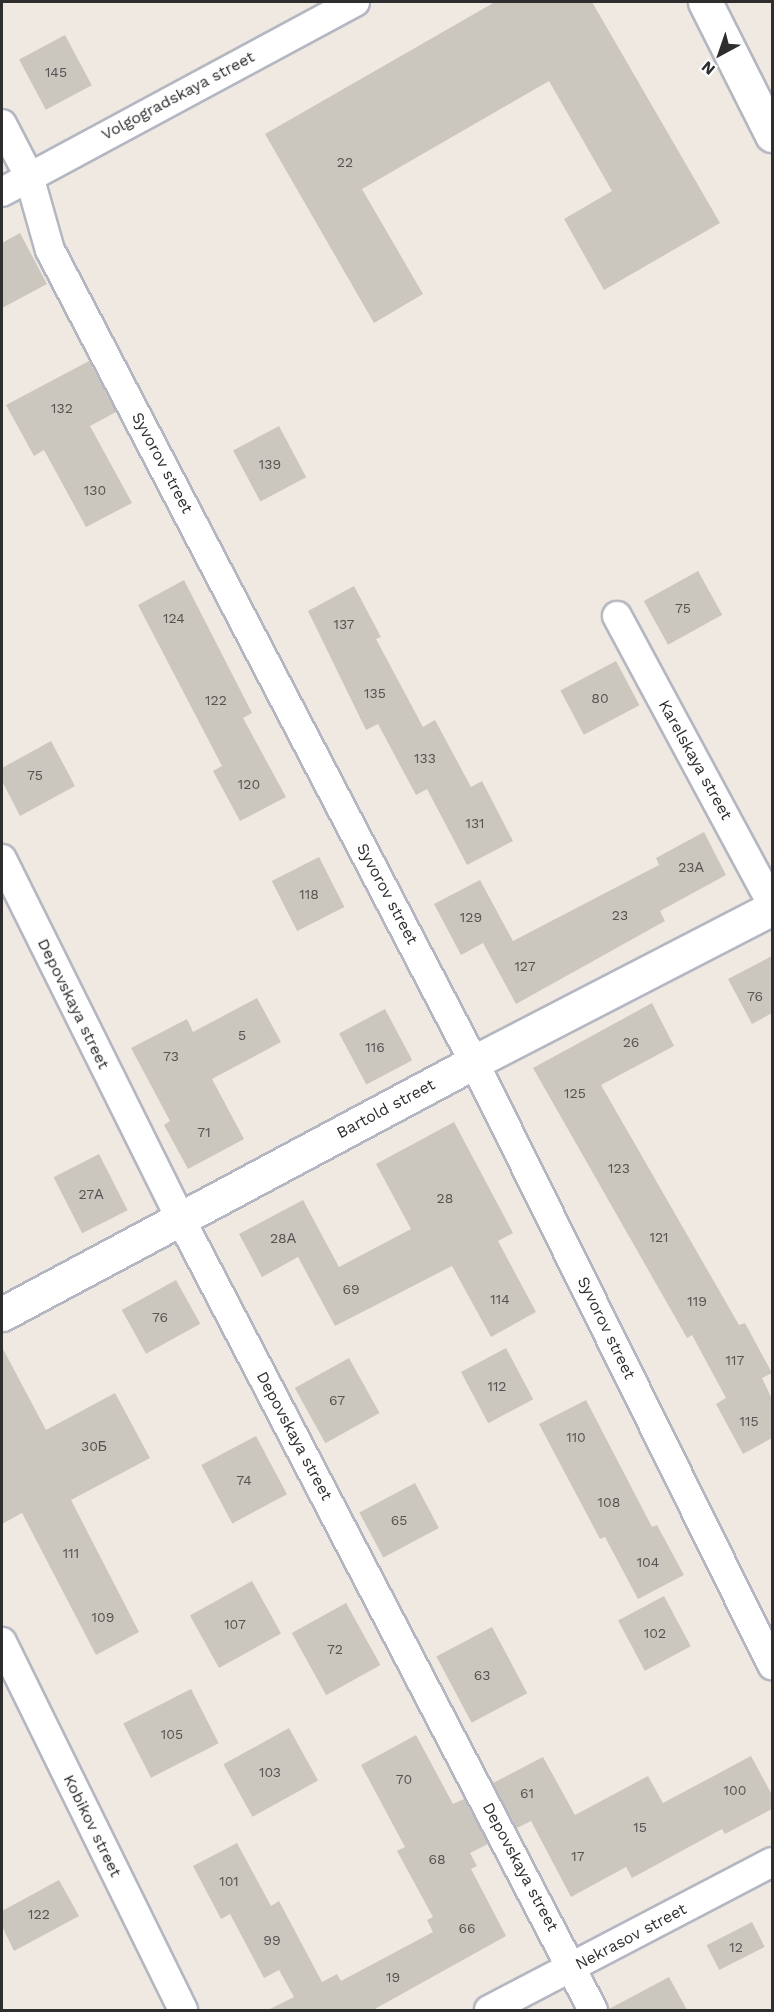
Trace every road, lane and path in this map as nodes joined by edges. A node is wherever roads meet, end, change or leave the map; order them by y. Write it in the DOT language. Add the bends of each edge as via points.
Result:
graph roads {
  1 [pos="355,2"];
  2 [pos="705,2"];
  3 [pos="2,124"];
  4 [pos="772,135"];
  5 [pos="29,176"];
  6 [pos="2,192"];
  7 [pos="617,616"];
  8 [pos="2,859"];
  9 [pos="772,904"];
  10 [pos="772,908"];
  11 [pos="474,1062"];
  12 [pos="181,1220"];
  13 [pos="2,1314"];
  14 [pos="2,1642"];
  15 [pos="772,1665"];
  16 [pos="772,1862"];
  17 [pos="573,1967"];
  18 [pos="183,2010"];
  19 [pos="489,2010"];
  20 [pos="593,2010"];
  1 -- 5 [label="street, Volgogradskaya street"];
  2 -- 4 [label="street"];
  3 -- 5 [label="street, Syvorov street"];
  5 -- 6 [label="street, Volgogradskaya street"];
  5 -- 11 [label="street, Syvorov street" via="50,250"];
  7 -- 9 [label="street, Karelskaya street"];
  8 -- 12 [label="street, Depovskaya street"];
  10 -- 11 [label="street, Bartold street"];
  11 -- 12 [label="street, Bartold street"];
  11 -- 15 [label="street, Syvorov street"];
  12 -- 13 [label="street, Bartold street"];
  12 -- 17 [label="street, Depovskaya street"];
  14 -- 18 [label="street, Kobikov street"];
  16 -- 17 [label="street, Nekrasov street"];
  17 -- 19 [label="street, Nekrasov street"];
  17 -- 20 [label="street, Depovskaya street"];
}
